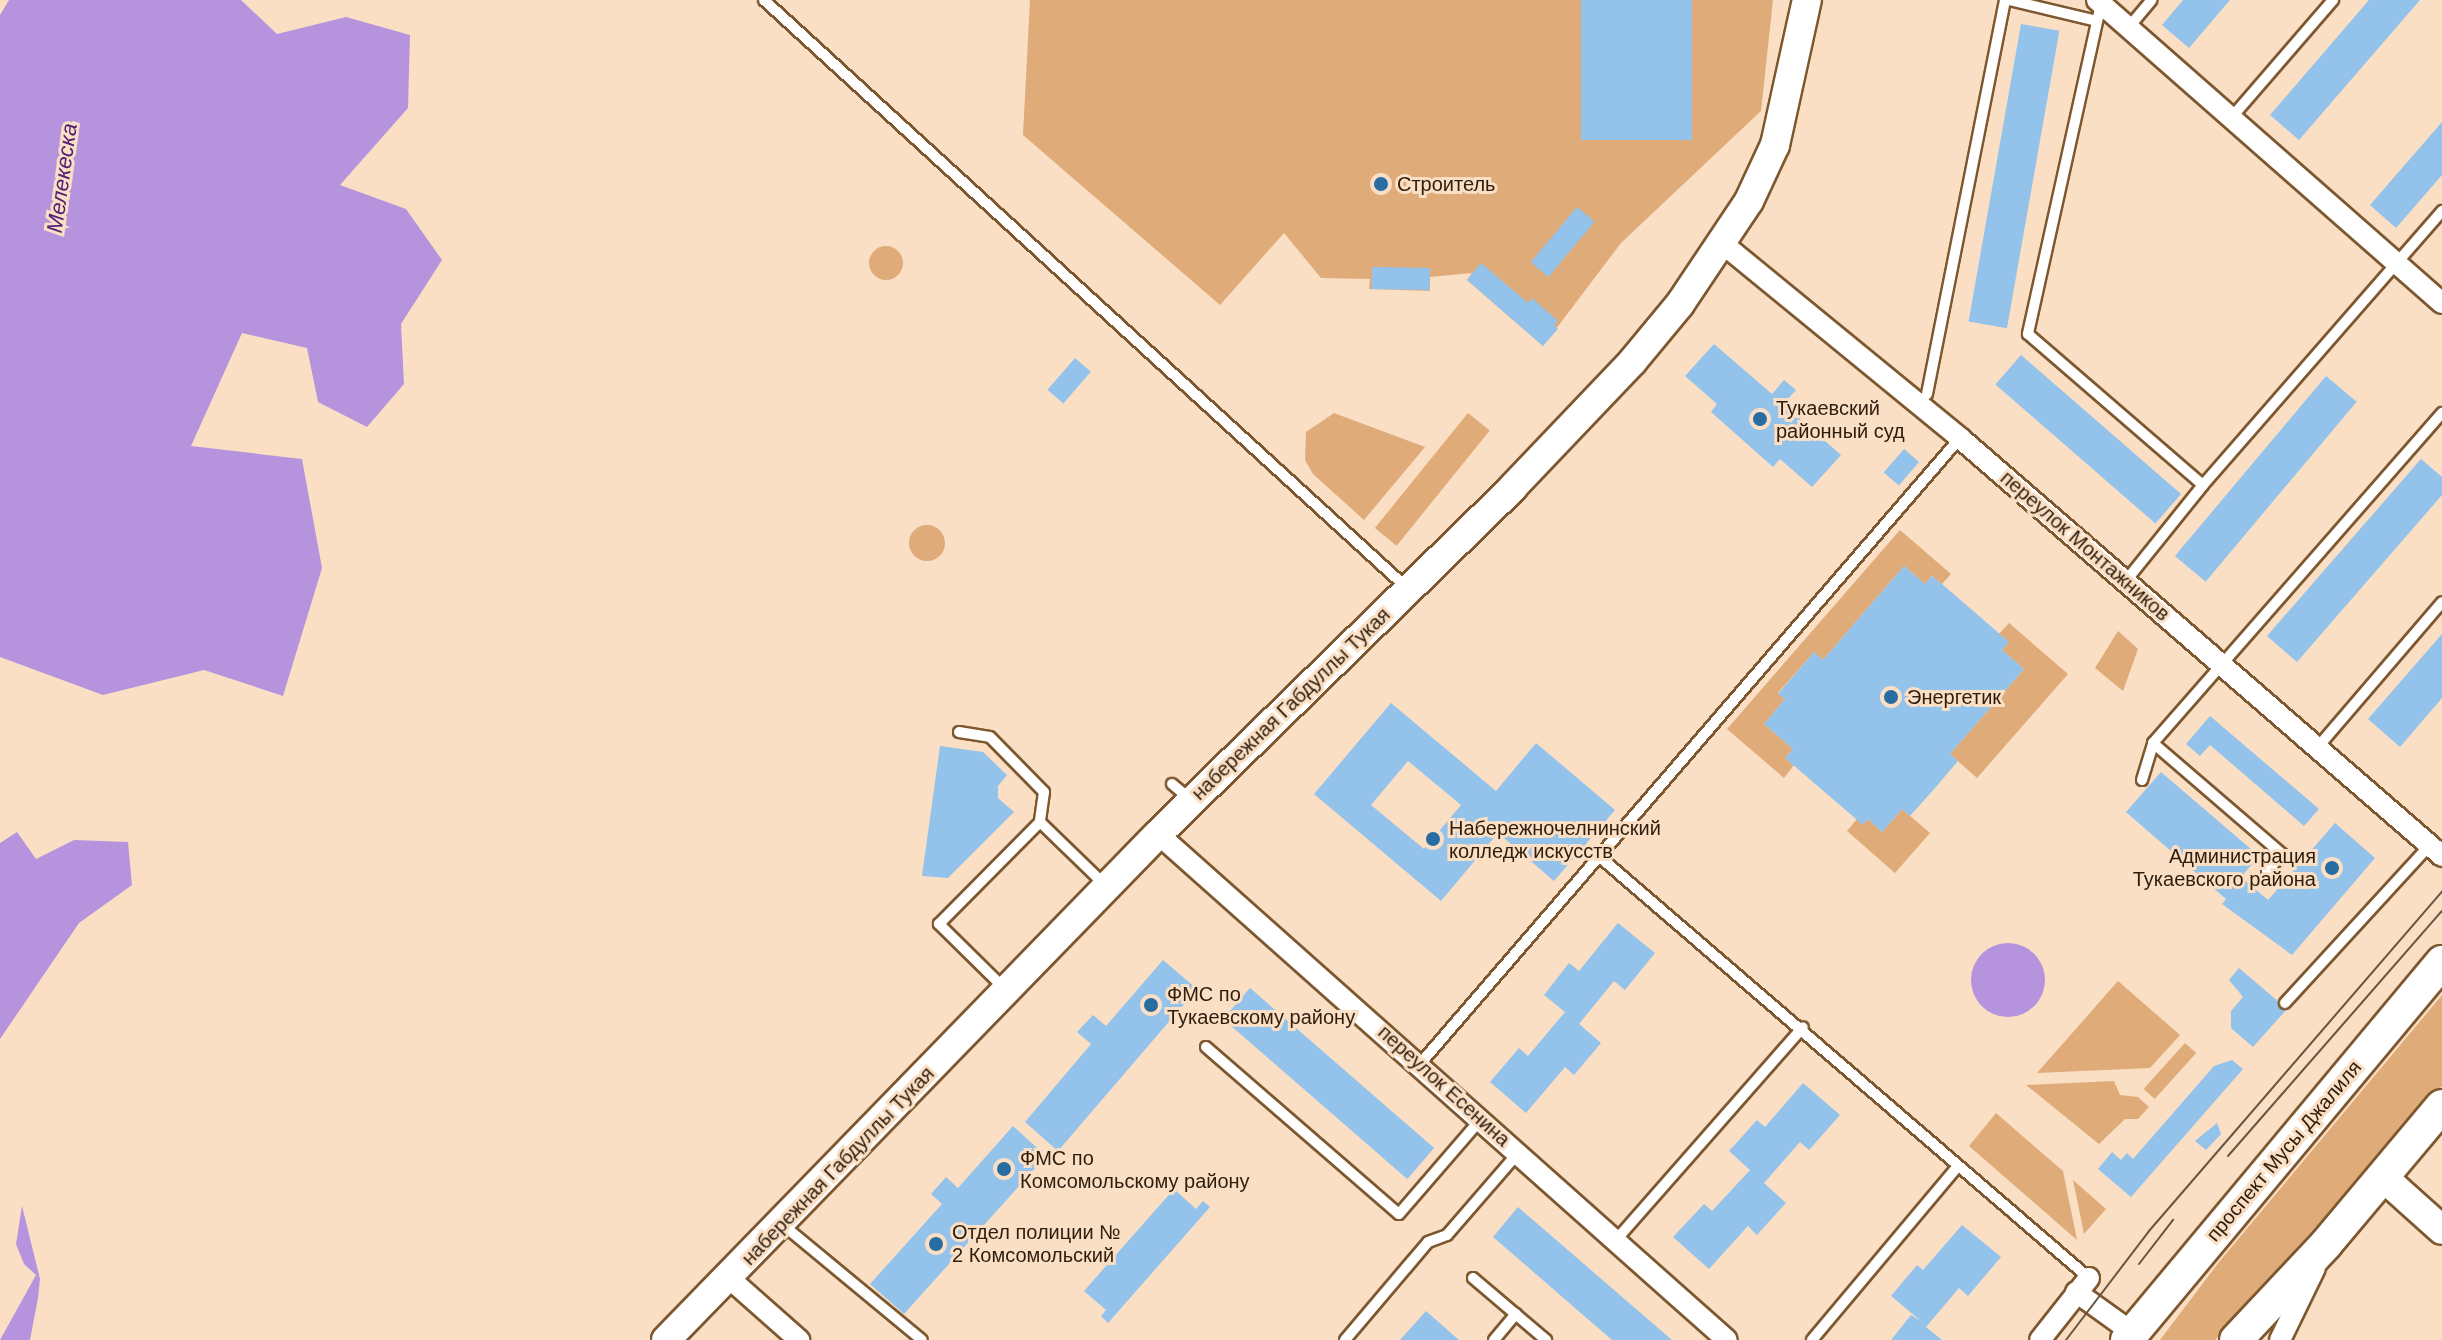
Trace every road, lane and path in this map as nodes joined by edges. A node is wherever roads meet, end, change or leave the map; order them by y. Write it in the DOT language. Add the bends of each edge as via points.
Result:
graph roads {
  1 [pos="764,0"];
  2 [pos="1807,0"];
  3 [pos="2007,0"];
  4 [pos="2152,0"];
  5 [pos="2333,0"];
  6 [pos="2098,8"];
  7 [pos="2129,27"];
  8 [pos="2232,117"];
  9 [pos="2442,211"];
  10 [pos="1722,243"];
  11 [pos="2396,263"];
  12 [pos="2442,303"];
  13 [pos="1927,394"];
  14 [pos="2442,413"];
  15 [pos="1960,438"];
  16 [pos="2203,485"];
  17 [pos="2125,582"];
  18 [pos="1409,589"];
  19 [pos="2442,602"];
  20 [pos="2224,667"];
  21 [pos="959,732"];
  22 [pos="2153,743"];
  23 [pos="2317,748"];
  24 [pos="2142,780"];
  25 [pos="1040,822"];
  26 [pos="1158,834"];
  27 [pos="2438,850"];
  28 [pos="1601,858"];
  29 [pos="2267,871"];
  30 [pos="1107,887"];
  31 [pos="2442,962"];
  32 [pos="1007,991"];
  33 [pos="2285,1003"];
  34 [pos="1803,1027"];
  35 [pos="1206,1047"];
  36 [pos="1420,1064"];
  37 [pos="2442,1106"];
  38 [pos="1481,1119"];
  39 [pos="1518,1153"];
  40 [pos="1958,1166"];
  41 [pos="2383,1177"];
  42 [pos="783,1225"];
  43 [pos="2442,1230"];
  44 [pos="1616,1240"];
  45 [pos="2326,1244"];
  46 [pos="729,1278"];
  47 [pos="1473,1278"];
  48 [pos="2082,1285"];
  49 [pos="1516,1314"];
  50 [pos="2130,1336"];
  51 [pos="1722,1339"];
  52 [pos="666,1340"];
  53 [pos="799,1340"];
  54 [pos="922,1340"];
  55 [pos="1345,1340"];
  56 [pos="1494,1340"];
  57 [pos="1546,1340"];
  58 [pos="1812,1340"];
  59 [pos="2040,1340"];
  60 [pos="2236,1340"];
  61 [pos="2280,1340"];
  1 -- 18 [label="lane"];
  2 -- 10 [label="main road, набережная Габдуллы Тукая" via="1775,145"];
  3 -- 6 [label="lane"];
  3 -- 13 [label="lane"];
  4 -- 7 [label="lane"];
  5 -- 8 [label="lane"];
  6 -- 7 [label="street"];
  6 -- 16 [label="lane" via="2028,334"];
  7 -- 8 [label="street"];
  8 -- 11 [label="street"];
  9 -- 11 [label="lane"];
  10 -- 15 [label="street, переулок Монтажников"];
  10 -- 18 [label="main road, набережная Габдуллы Тукая" via="1610,387"];
  11 -- 12 [label="street"];
  11 -- 16 [label="lane"];
  14 -- 20 [label="lane"];
  15 -- 17 [label="street, переулок Монтажников"];
  15 -- 28 [label="lane"];
  16 -- 17 [label="lane"];
  17 -- 20 [label="street, переулок Монтажников"];
  18 -- 26 [label="main road, набережная Габдуллы Тукая" via="1182,792"];
  19 -- 23 [label="lane"];
  20 -- 22 [label="lane"];
  20 -- 23 [label="street, переулок Монтажников"];
  21 -- 25 [label="lane" via="990,737 1044,792"];
  22 -- 24 [label="lane"];
  22 -- 29 [label="lane" via="2282,854"];
  23 -- 27 [label="street, переулок Монтажников"];
  25 -- 30 [label="lane"];
  25 -- 32 [label="lane" via="939,924"];
  26 -- 30 [label="main road, набережная Габдуллы Тукая"];
  26 -- 36 [label="street, переулок Есенина"];
  27 -- 33 [label="lane"];
  28 -- 34 [label="lane"];
  28 -- 36 [label="lane"];
  30 -- 32 [label="main road, набережная Габдуллы Тукая"];
  31 -- 50 [label="main road, проспект Мусы Джалиля"];
  32 -- 42 [label="main road, набережная Габдуллы Тукая"];
  34 -- 40 [label="lane"];
  34 -- 44 [label="lane"];
  35 -- 38 [label="lane" via="1399,1214"];
  36 -- 38 [label="street, переулок Есенина"];
  37 -- 41 [label="main road"];
  38 -- 39 [label="street, переулок Есенина"];
  39 -- 44 [label="street, переулок Есенина"];
  39 -- 55 [label="lane" via="1447,1235 1428,1242"];
  40 -- 48 [label="lane"];
  40 -- 58 [label="lane"];
  41 -- 43 [label="main road"];
  41 -- 45 [label="main road"];
  42 -- 46 [label="main road, набережная Габдуллы Тукая"];
  42 -- 54 [label="lane"];
  44 -- 51 [label="street, переулок Есенина"];
  45 -- 60 [label="main road"];
  45 -- 61 [label="street"];
  46 -- 52 [label="main road, набережная Габдуллы Тукая"];
  46 -- 53 [label="street"];
  47 -- 49 [label="lane"];
  48 -- 50 [label="street"];
  48 -- 59 [label="street"];
  49 -- 56 [label="lane"];
  49 -- 57 [label="lane"];
}
